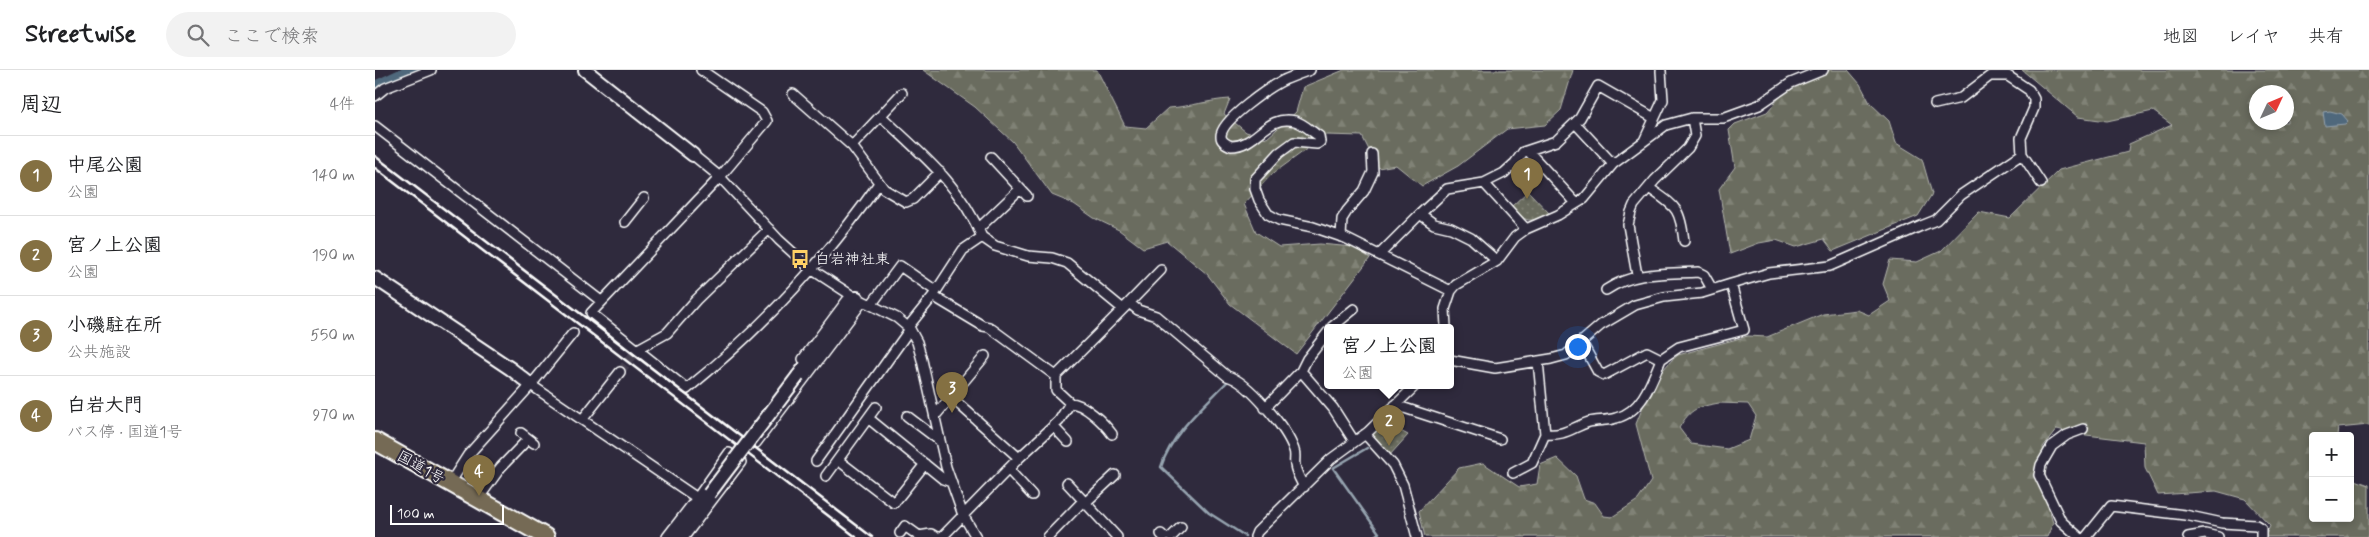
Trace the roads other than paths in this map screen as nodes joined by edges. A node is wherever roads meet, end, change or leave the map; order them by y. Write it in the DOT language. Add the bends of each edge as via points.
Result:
graph roads {
  1 [pos="431,70"];
  2 [pos="585,70"];
  3 [pos="701,70"];
  4 [pos="1310,70"];
  5 [pos="1823,70"];
  6 [pos="1661,71"];
  7 [pos="902,93"];
  8 [pos="793,94"];
  9 [pos="375,96"];
  10 [pos="1935,104"];
  11 [pos="881,116"];
  12 [pos="1654,118"];
  13 [pos="1692,118"];
  14 [pos="1575,123"];
  15 [pos="375,126"];
  16 [pos="1644,141"];
  17 [pos="852,146"];
  18 [pos="1529,152"];
  19 [pos="1372,154"];
  20 [pos="2022,154"];
  21 [pos="693,155"];
  22 [pos="991,157"];
  23 [pos="1613,164"];
  24 [pos="941,172"];
  25 [pos="720,177"];
  26 [pos="879,183"];
  27 [pos="1484,183"];
  28 [pos="2041,183"];
  29 [pos="1649,188"];
  30 [pos="643,198"];
  31 [pos="1575,203"];
  32 [pos="1419,214"];
  33 [pos="625,222"];
  34 [pos="769,229"];
  35 [pos="1526,229"];
  36 [pos="980,233"];
  37 [pos="1341,237"];
  38 [pos="1684,241"];
  39 [pos="1380,254"];
  40 [pos="1497,261"];
  41 [pos="811,269"];
  42 [pos="1161,270"];
  43 [pos="1637,275"];
  44 [pos="375,278"];
  45 [pos="1731,284"];
  46 [pos="1712,289"];
  47 [pos="1606,290"];
  48 [pos="1451,291"];
  49 [pos="935,293"];
  50 [pos="861,300"];
  51 [pos="601,302"];
  52 [pos="1126,306"];
  53 [pos="1355,309"];
  54 [pos="1336,324"];
  55 [pos="1445,324"];
  56 [pos="909,328"];
  57 [pos="573,333"];
  58 [pos="1324,337"];
  59 [pos="1581,341"];
  60 [pos="638,349"];
  61 [pos="985,356"];
  62 [pos="1661,359"];
  63 [pos="1454,361"];
  64 [pos="1538,361"];
  65 [pos="1301,371"];
  66 [pos="620,372"];
  67 [pos="1056,376"];
  68 [pos="531,385"];
  69 [pos="1408,389"];
  70 [pos="951,398"];
  71 [pos="1070,403"];
  72 [pos="1395,405"];
  73 [pos="876,407"];
  74 [pos="1265,408"];
  75 [pos="764,412"];
  76 [pos="907,416"];
  77 [pos="935,416"];
  78 [pos="868,418"];
  79 [pos="582,420"];
  80 [pos="756,423"];
  81 [pos="771,423"];
  82 [pos="1053,426"];
  83 [pos="2083,429"];
  84 [pos="1113,434"];
  85 [pos="1365,434"];
  86 [pos="1545,434"];
  87 [pos="528,438"];
  88 [pos="1500,438"];
  89 [pos="375,441"];
  90 [pos="1355,441"];
  91 [pos="940,442"];
  92 [pos="1068,442"];
  93 [pos="756,443"];
  94 [pos="729,453"];
  95 [pos="1019,458"];
  96 [pos="838,460"];
  97 [pos="816,461"];
  98 [pos="741,462"];
  99 [pos="925,464"];
  100 [pos="1008,469"];
  101 [pos="1513,473"];
  102 [pos="826,476"];
  103 [pos="1114,478"];
  104 [pos="951,482"];
  105 [pos="450,483"];
  106 [pos="1067,483"];
  107 [pos="1304,487"];
  108 [pos="1032,495"];
  109 [pos="703,496"];
  110 [pos="478,499"];
  111 [pos="1084,502"];
  112 [pos="963,515"];
  113 [pos="1181,527"];
  114 [pos="904,528"];
  115 [pos="1115,536"];
  116 [pos="546,537"];
  117 [pos="667,537"];
  118 [pos="676,537"];
  119 [pos="684,537"];
  120 [pos="938,537"];
  121 [pos="976,537"];
  122 [pos="1048,537"];
  123 [pos="1171,537"];
  124 [pos="1255,537"];
  125 [pos="1417,537"];
  126 [pos="2079,537"];
  127 [pos="2086,537"];
  128 [pos="2188,537"];
  129 [pos="2218,537"];
  130 [pos="2261,537"];
  1 -- 9 [label="street" via="385,88"];
  2 -- 21 [label="street"];
  3 -- 25 [label="street" via="762,112 767,119"];
  4 -- 37 [label="street" via="1283,80 1259,95 1223,126 1221,138 1231,146 1243,145 1267,125 1279,121 1297,121 1319,136 1317,144 1294,142 1279,153 1255,179 1255,189 1268,214"];
  5 -- 13 [label="street" via="1791,83 1759,106 1723,118"];
  6 -- 12 [label="street" via="1663,100"];
  7 -- 11 [label="street"];
  8 -- 17 [label="street"];
  10 -- 20 [label="street" via="1961,98 1990,76 2008,76 2029,90 2034,99 2034,108 2021,138"];
  11 -- 17 [label="street"];
  11 -- 24 [label="street"];
  12 -- 14 [label="street" via="1598,86"];
  12 -- 16 [label="street"];
  13 -- 16 [label="street" via="1666,125"];
  13 -- 29 [label="street" via="1695,136 1688,148"];
  14 -- 18 [label="street" via="1557,141"];
  14 -- 23 [label="street"];
  15 -- 51 [label="street"];
  16 -- 23 [label="street"];
  17 -- 26 [label="street"];
  18 -- 27 [label="street" via="1523,152 1504,173"];
  18 -- 31 [label="street"];
  19 -- 37 [label="street" via="1373,172 1343,219"];
  20 -- 28 [label="street"];
  20 -- 45 [label="street" via="1961,195 1936,220 1830,266 1769,273"];
  21 -- 25 [label="street"];
  22 -- 36 [label="street" via="1024,193"];
  23 -- 31 [label="street" via="1590,193"];
  24 -- 26 [label="street" via="908,202"];
  24 -- 36 [label="street" via="964,200"];
  25 -- 34 [label="street"];
  25 -- 51 [label="street"];
  26 -- 41 [label="street"];
  27 -- 32 [label="street" via="1447,189"];
  27 -- 35 [label="street"];
  29 -- 38 [label="street" via="1677,209"];
  29 -- 43 [label="street" via="1634,205 1629,225"];
  30 -- 33 [label="street"];
  31 -- 35 [label="street" via="1558,215"];
  32 -- 39 [label="street"];
  32 -- 40 [label="street" via="1434,224 1471,238"];
  34 -- 41 [label="street"];
  34 -- 60 [label="street" via="667,333"];
  35 -- 40 [label="street" via="1515,237"];
  36 -- 49 [label="street" via="963,250"];
  36 -- 52 [label="street" via="995,246 1067,263"];
  37 -- 39 [label="street"];
  39 -- 48 [label="street"];
  40 -- 48 [label="street"];
  41 -- 50 [label="street"];
  41 -- 51 [label="street" via="769,315 687,389 591,313"];
  42 -- 52 [label="street"];
  43 -- 46 [label="street" via="1698,272 1704,275"];
  43 -- 47 [label="street"];
  44 -- 68 [label="street"];
  45 -- 46 [label="street"];
  45 -- 62 [label="street" via="1744,330 1679,347"];
  46 -- 59 [label="street" via="1635,305"];
  48 -- 55 [label="street" via="1445,309"];
  49 -- 50 [label="street" via="900,266"];
  49 -- 56 [label="street"];
  49 -- 67 [label="street" via="989,327"];
  50 -- 56 [label="street" via="897,318"];
  50 -- 75 [label="street"];
  50 -- 81 [label="street"];
  50 -- 109 [label="street, bridge"];
  52 -- 67 [label="street"];
  52 -- 74 [label="street" via="1156,316 1227,376 1237,378"];
  53 -- 54 [label="street"];
  56 -- 77 [label="street" via="923,360"];
  56 -- 97 [label="street"];
  57 -- 68 [label="street"];
  58 -- 65 [label="street"];
  59 -- 62 [label="street" via="1602,375 1647,352"];
  59 -- 64 [label="street" via="1566,355"];
  61 -- 70 [label="street"];
  62 -- 86 [label="street" via="1647,392 1635,408 1617,418 1589,422 1559,436"];
  63 -- 64 [label="street" via="1495,368"];
  64 -- 86 [label="street"];
  65 -- 74 [label="street"];
  65 -- 90 [label="street" via="1333,408"];
  66 -- 79 [label="street"];
  67 -- 71 [label="street" via="1056,390"];
  68 -- 79 [label="street"];
  68 -- 105 [label="street" via="468,455"];
  69 -- 72 [label="street"];
  70 -- 77 [label="street"];
  70 -- 95 [label="street"];
  71 -- 82 [label="street"];
  71 -- 84 [label="street" via="1086,410"];
  72 -- 85 [label="street"];
  72 -- 88 [label="street"];
  73 -- 78 [label="street"];
  74 -- 107 [label="street" via="1294,450 1295,466"];
  75 -- 80 [label="street"];
  75 -- 81 [label="street"];
  76 -- 91 [label="street"];
  77 -- 91 [label="street"];
  78 -- 96 [label="street"];
  78 -- 99 [label="street"];
  79 -- 109 [label="street"];
  81 -- 93 [label="street"];
  82 -- 92 [label="street"];
  82 -- 95 [label="street"];
  83 -- 126 [label="street" via="2052,446 2039,475 2061,520"];
  85 -- 90 [label="street"];
  85 -- 125 [label="street" via="1393,465 1403,485"];
  86 -- 101 [label="street" via="1532,463"];
  87 -- 110 [label="street"];
  89 -- 105 [label="highway, 国道1号"];
  90 -- 107 [label="street" via="1331,459"];
  91 -- 104 [label="street"];
  94 -- 109 [label="street"];
  95 -- 100 [label="street"];
  96 -- 99 [label="street" via="894,503"];
  96 -- 102 [label="street"];
  98 -- 119 [label="street"];
  99 -- 104 [label="street"];
  100 -- 108 [label="street"];
  100 -- 112 [label="street"];
  103 -- 111 [label="street"];
  104 -- 112 [label="street"];
  105 -- 110 [label="highway, 国道1号"];
  106 -- 111 [label="street"];
  107 -- 124 [label="street"];
  109 -- 117 [label="street"];
  109 -- 118 [label="street"];
  110 -- 116 [label="highway, 国道1号"];
  111 -- 115 [label="street"];
  111 -- 122 [label="street"];
  112 -- 120 [label="street" via="943,536"];
  112 -- 121 [label="street"];
  113 -- 123 [label="street"];
  114 -- 120 [label="street" via="919,536 931,534"];
  127 -- 130 [label="street" via="2111,506 2256,525 2261,528"];
  128 -- 129 [label="street" via="2205,534"];
}
